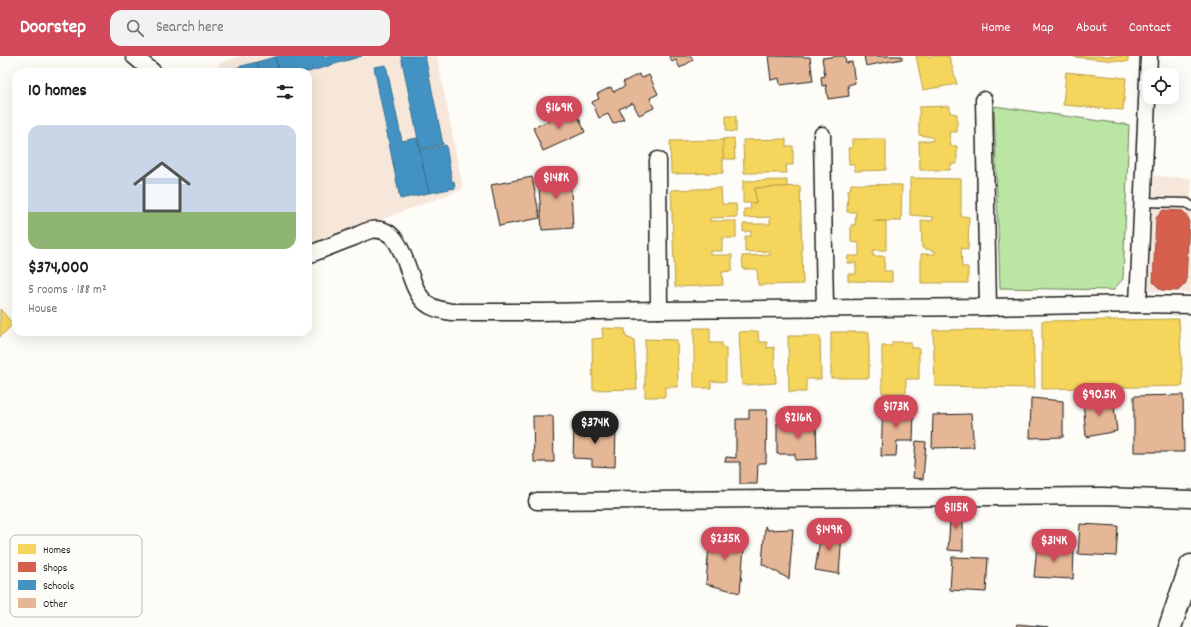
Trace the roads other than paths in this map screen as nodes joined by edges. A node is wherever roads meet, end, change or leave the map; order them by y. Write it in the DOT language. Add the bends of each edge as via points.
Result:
graph roads {
  1 [pos="134,56"];
  2 [pos="1149,56"];
  3 [pos="149,68"];
  4 [pos="984,100"];
  5 [pos="822,135"];
  6 [pos="658,160"];
  7 [pos="1142,202"];
  8 [pos="1191,206"];
  9 [pos="312,253"];
  10 [pos="1138,304"];
  11 [pos="1191,305"];
  12 [pos="988,307"];
  13 [pos="825,309"];
  14 [pos="659,310"];
  15 [pos="1191,499"];
  16 [pos="537,501"];
  17 [pos="1191,566"];
  18 [pos="1170,627"];
  1 -- 3 [label="street"];
  2 -- 7 [label="street"];
  4 -- 12 [label="street"];
  5 -- 13 [label="street"];
  6 -- 14 [label="street"];
  7 -- 8 [label="lane" via="1187,203"];
  7 -- 10 [label="street"];
  9 -- 14 [label="street" via="371,230 384,231 393,236 400,248 417,294 437,309 451,312"];
  10 -- 11 [label="street"];
  10 -- 12 [label="street"];
  12 -- 13 [label="street"];
  13 -- 14 [label="street"];
  15 -- 16 [label="street" via="1102,496"];
  17 -- 18 [label="main road"];
}
